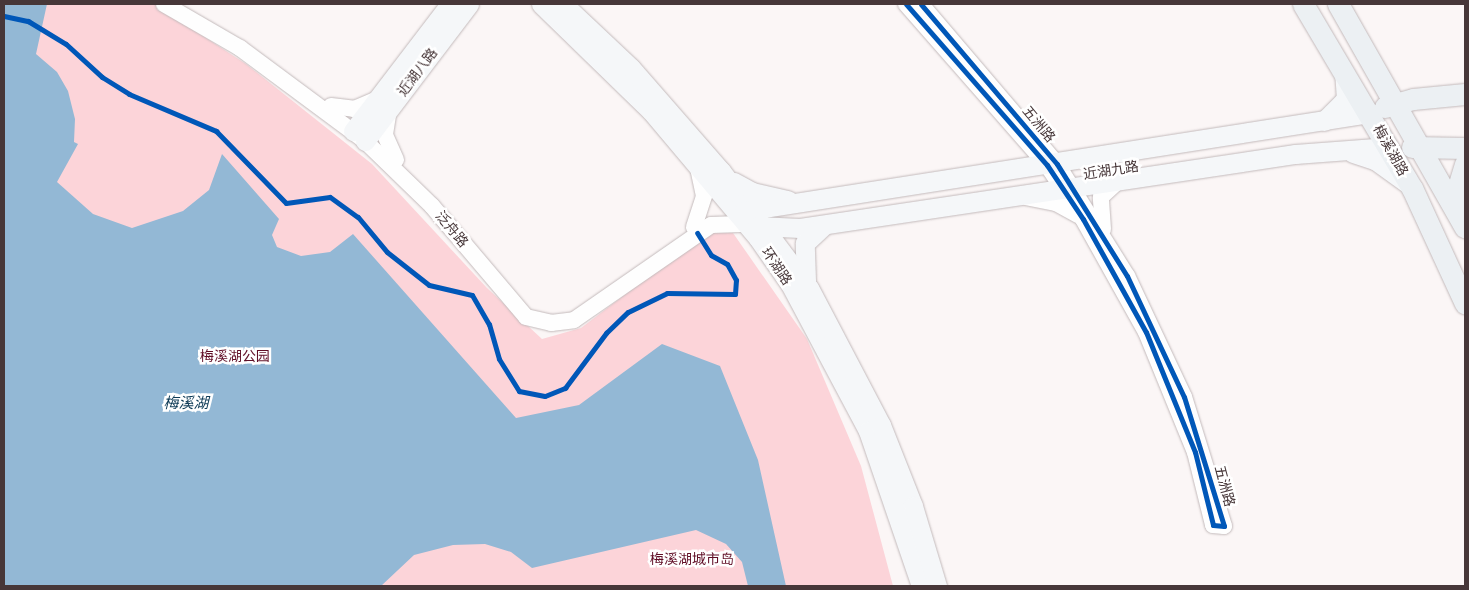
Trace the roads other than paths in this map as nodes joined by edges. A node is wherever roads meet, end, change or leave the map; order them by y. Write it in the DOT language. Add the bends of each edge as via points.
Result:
graph roads {
  1 [pos="164,4"];
  2 [pos="176,4"];
  3 [pos="464,4"];
  4 [pos="541,4"];
  5 [pos="562,4"];
  6 [pos="906,4"];
  7 [pos="921,4"];
  8 [pos="1303,4"];
  9 [pos="1338,4"];
  10 [pos="1373,61"];
  11 [pos="1342,64"];
  12 [pos="1459,95"];
  13 [pos="1397,103"];
  14 [pos="383,104"];
  15 [pos="331,106"];
  16 [pos="1370,113"];
  17 [pos="1323,121"];
  18 [pos="361,133"];
  19 [pos="1029,137"];
  20 [pos="1390,147"];
  21 [pos="1423,147"];
  22 [pos="1465,148"];
  23 [pos="1328,150"];
  24 [pos="1101,157"];
  25 [pos="396,160"];
  26 [pos="1465,164"];
  27 [pos="697,165"];
  28 [pos="1052,165"];
  29 [pos="722,171"];
  30 [pos="1007,172"];
  31 [pos="1118,181"];
  32 [pos="1069,188"];
  33 [pos="1412,188"];
  34 [pos="1015,196"];
  35 [pos="817,201"];
  36 [pos="1083,219"];
  37 [pos="752,222"];
  38 [pos="824,225"];
  39 [pos="694,226"];
  40 [pos="1465,227"];
  41 [pos="1106,241"];
  42 [pos="808,288"];
  43 [pos="1465,303"];
  44 [pos="921,586"];
  45 [pos="937,586"];
  1 -- 18 [label="street, 泛舟路" via="240,48"];
  2 -- 15 [label="street, 泛舟路" via="266,57"];
  3 -- 14 [label="main road, 近湖八路"];
  4 -- 27 [label="main road, 环湖路" via="593,50"];
  5 -- 29 [label="main road, 环湖路" via="631,68"];
  6 -- 19 [label="street, 五洲路"];
  7 -- 19 [label="street, 五洲路"];
  8 -- 11 [label="main road, 梅溪湖路"];
  9 -- 10 [label="main road, 梅溪湖路"];
  10 -- 12 [label="main road" via="1404,84"];
  10 -- 13 [label="main road, 梅溪湖路"];
  11 -- 16 [label="main road, 梅溪湖路"];
  11 -- 17 [label="main road" via="1346,99"];
  12 -- 13 [label="main road"];
  13 -- 16 [label="main road"];
  13 -- 21 [label="main road, 梅溪湖路"];
  14 -- 15 [label="street" via="354,109"];
  14 -- 18 [label="main road, 近湖八路"];
  14 -- 25 [label="street" via="385,136"];
  15 -- 18 [label="street, 泛舟路"];
  16 -- 17 [label="main road, 近湖九路"];
  16 -- 20 [label="main road, 梅溪湖路"];
  17 -- 24 [label="main road, 近湖九路"];
  18 -- 25 [label="street, 泛舟路"];
  18 -- 37 [label="street, 泛舟路" via="432,206 517,311 542,323 574,320 711,225"];
  19 -- 24 [label="street" via="1062,152"];
  19 -- 28 [label="street, 五洲路"];
  19 -- 30 [label="street" via="1027,155"];
  20 -- 21 [label="main road"];
  20 -- 23 [label="main road, 近湖九路"];
  20 -- 33 [label="main road, 梅溪湖路"];
  21 -- 22 [label="main road"];
  21 -- 40 [label="main road, 梅溪湖路"];
  23 -- 31 [label="main road, 近湖九路"];
  23 -- 33 [label="main road" via="1375,160"];
  24 -- 28 [label="main road, 近湖九路"];
  25 -- 39 [label="street, 泛舟路" via="456,223 515,298 543,315 573,311"];
  26 -- 40 [label="main road" via="1458,186"];
  27 -- 37 [label="main road, 环湖路"];
  27 -- 39 [label="street" via="704,196"];
  28 -- 30 [label="main road, 近湖九路"];
  28 -- 32 [label="street, 五洲路"];
  29 -- 35 [label="main road" via="752,192"];
  29 -- 37 [label="main road, 环湖路"];
  30 -- 35 [label="main road, 近湖九路"];
  31 -- 32 [label="main road, 近湖九路"];
  31 -- 41 [label="street" via="1101,197"];
  32 -- 34 [label="main road, 近湖九路"];
  32 -- 36 [label="street, 五洲路"];
  32 -- 41 [label="street, 五洲路"];
  33 -- 43 [label="main road, 梅溪湖路"];
  34 -- 36 [label="street" via="1056,203"];
  34 -- 38 [label="main road, 近湖九路"];
  35 -- 37 [label="main road, 近湖九路"];
  36 -- 41 [label="street, 五洲路" via="1146,332 1195,452 1213,525 1224,526 1184,397 1155,328"];
  37 -- 38 [label="main road, 近湖九路"];
  37 -- 39 [label="street, 泛舟路" via="713,216"];
  37 -- 42 [label="main road, 环湖路"];
  37 -- 44 [label="main road, 环湖路" via="810,317 858,410 899,511"];
  38 -- 42 [label="main road" via="805,243 802,270"];
  42 -- 45 [label="main road, 环湖路" via="881,425 913,506"];
}
